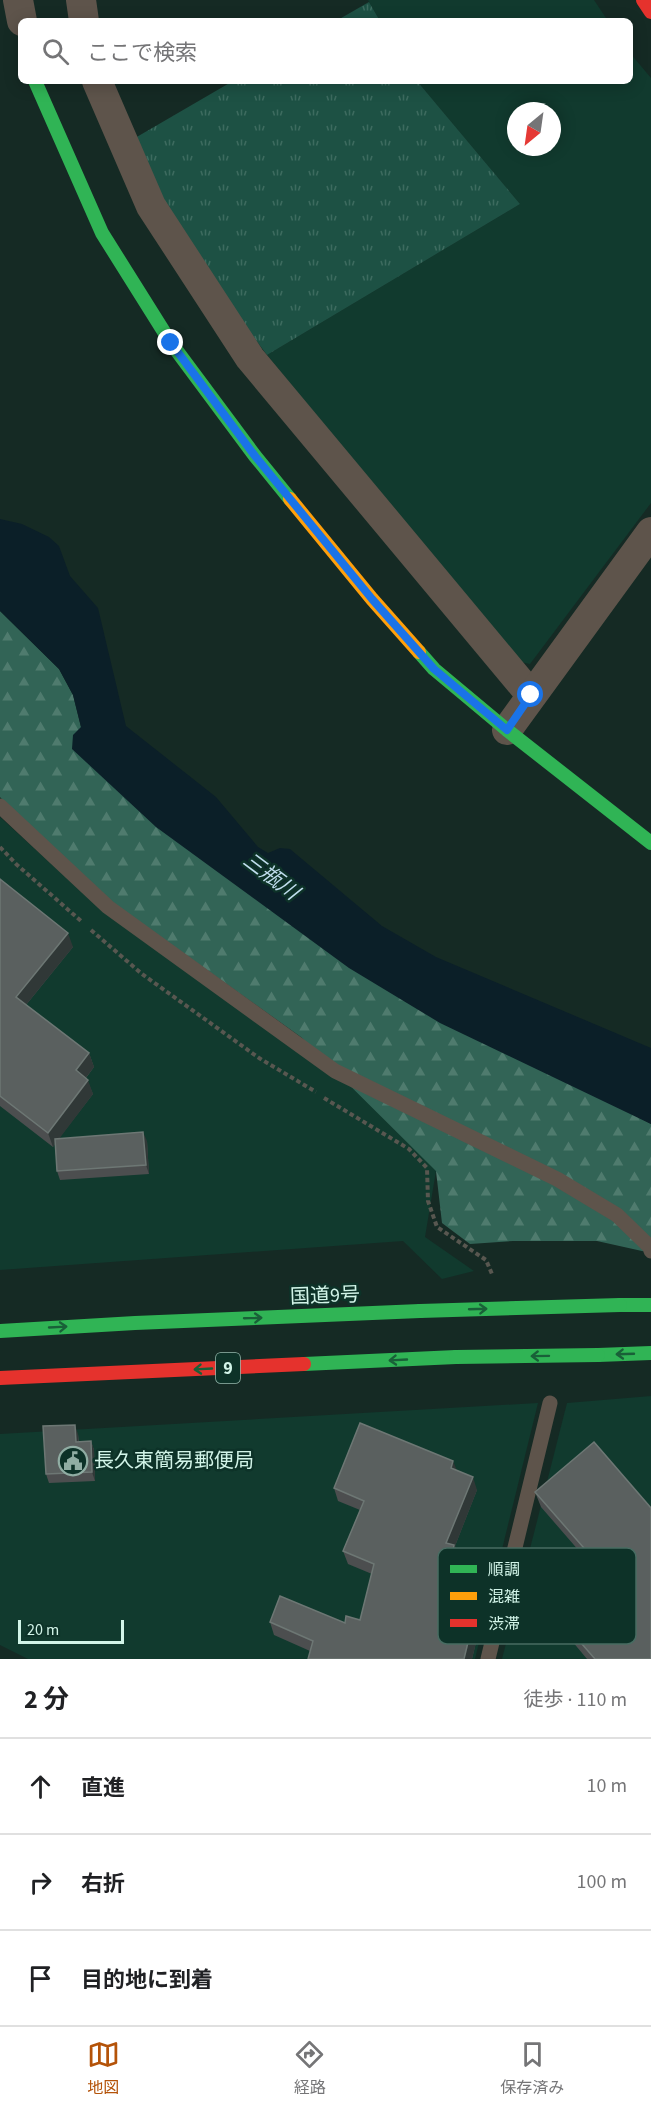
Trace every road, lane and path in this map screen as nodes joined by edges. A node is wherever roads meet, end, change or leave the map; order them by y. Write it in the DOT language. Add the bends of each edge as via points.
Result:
graph roads {
  1 [pos="18,0"];
  2 [pos="81,0"];
  3 [pos="643,0"];
  4 [pos="651,12"];
  5 [pos="21,18"];
  6 [pos="84,18"];
  7 [pos="36,84"];
  8 [pos="98,84"];
  9 [pos="651,532"];
  10 [pos="531,695"];
  11 [pos="507,730"];
  12 [pos="0,806"];
  13 [pos="651,843"];
  14 [pos="0,847"];
  15 [pos="651,1251"];
  16 [pos="486,1260"];
  17 [pos="651,1305"];
  18 [pos="0,1331"];
  19 [pos="651,1353"];
  20 [pos="0,1378"];
  21 [pos="550,1403"];
  22 [pos="515,1548"];
  23 [pos="492,1644"];
  24 [pos="488,1659"];
  1 -- 5 [label="street"];
  2 -- 6 [label="street"];
  3 -- 4 [label="main road"];
  7 -- 11 [label="main road" via="102,233 171,343 255,456 372,599 434,669"];
  8 -- 10 [label="street" via="151,206 250,358"];
  9 -- 10 [label="street"];
  10 -- 11 [label="street"];
  11 -- 13 [label="main road"];
  12 -- 15 [label="lane" via="108,907 335,1071 557,1179 617,1215"];
  14 -- 16 [label="path" via="142,974 259,1058 409,1149 427,1168 428,1201 437,1227"];
  18 -- 17 [label="main road, 国道9号, one-way, bridge" via="420,1311"];
  19 -- 20 [label="main road, 9, one-way, bridge"];
  21 -- 22 [label="lane"];
  23 -- 24 [label="lane"];
}
